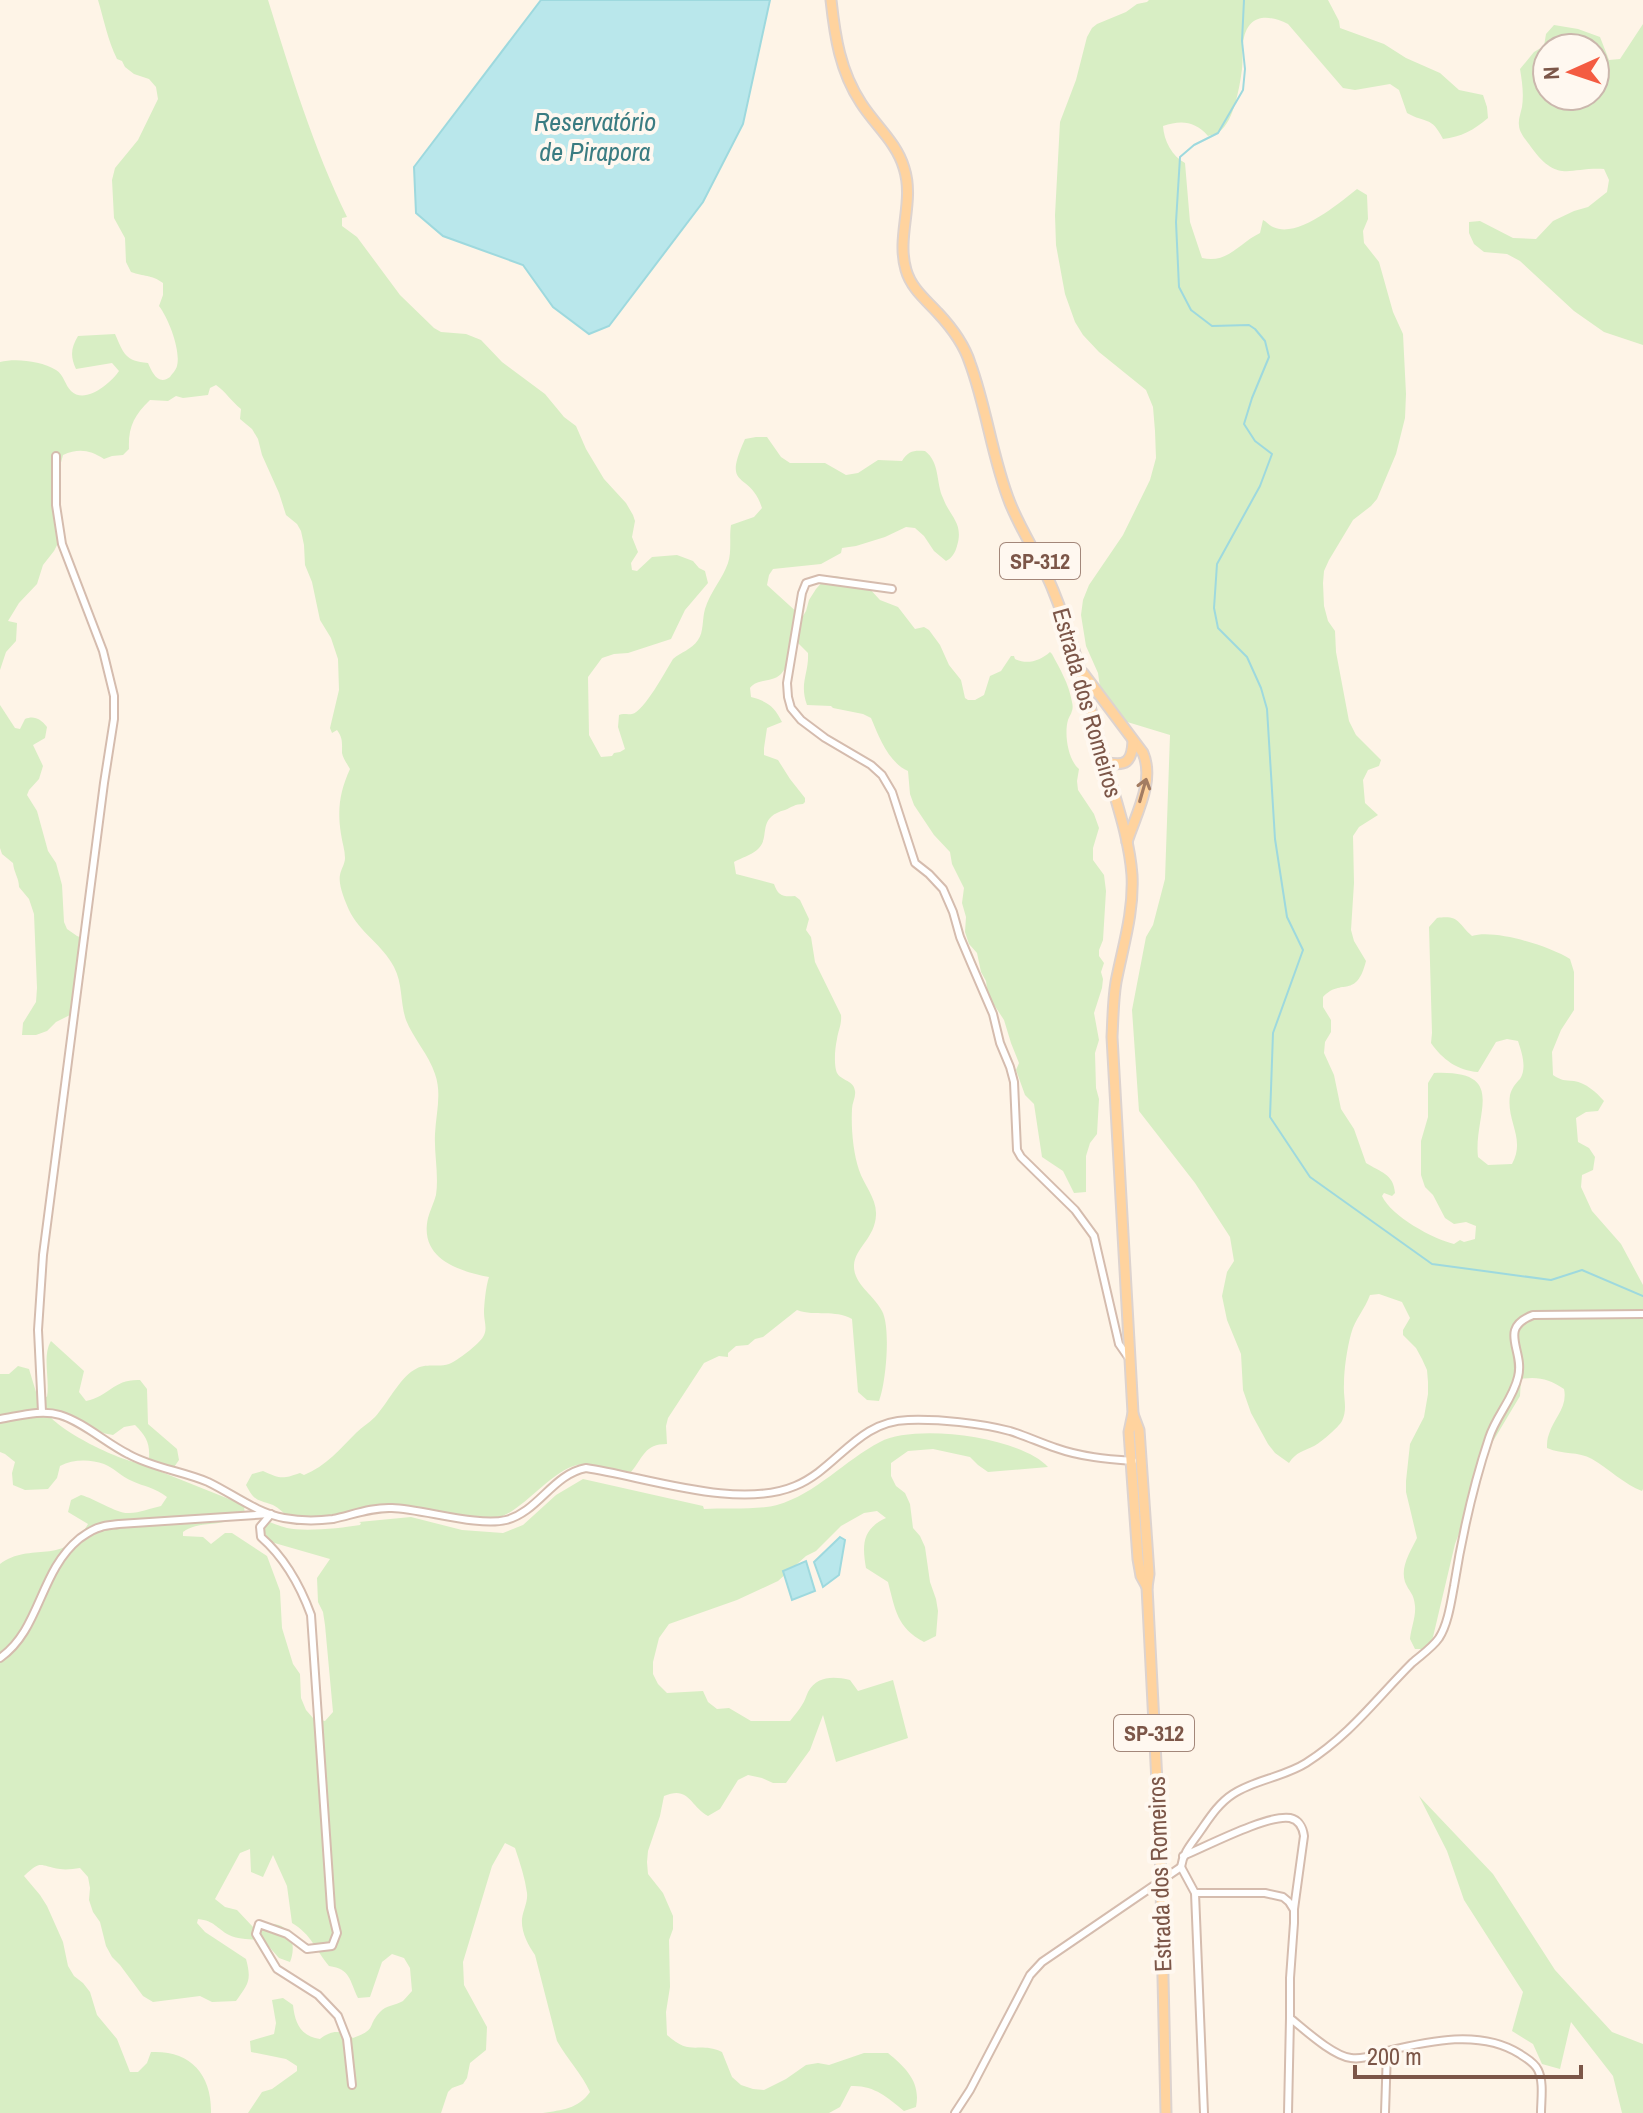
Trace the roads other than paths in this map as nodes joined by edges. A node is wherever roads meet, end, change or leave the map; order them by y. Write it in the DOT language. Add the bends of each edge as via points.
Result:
graph roads {
  1 [pos="831,0"];
  2 [pos="56,456"];
  3 [pos="892,589"];
  4 [pos="1079,667"];
  5 [pos="1133,741"];
  6 [pos="1105,762"];
  7 [pos="1127,842"];
  8 [pos="1643,1314"];
  9 [pos="1130,1359"];
  10 [pos="42,1412"];
  11 [pos="0,1419"];
  12 [pos="1136,1461"];
  13 [pos="271,1514"];
  14 [pos="0,1658"];
  15 [pos="1183,1856"];
  16 [pos="1181,1867"];
  17 [pos="1161,1880"];
  18 [pos="1195,1893"];
  19 [pos="1294,1910"];
  20 [pos="1290,2018"];
  21 [pos="1387,2051"];
  22 [pos="352,2085"];
  23 [pos="955,2113"];
  24 [pos="1166,2113"];
  25 [pos="1204,2113"];
  26 [pos="1288,2113"];
  27 [pos="1385,2113"];
  28 [pos="1541,2113"];
  1 -- 4 [label="main road, Estrada dos Romeiros / SP-312" via="838,55 847,78 906,173 906,272 966,352 1006,491 1054,591"];
  2 -- 10 [label="street" via="62,544 103,651 114,719 44,1241 38,1330"];
  3 -- 9 [label="street" via="819,579 806,583 790,668 791,708 882,775 915,863 943,889 1010,1067 1017,1150 1094,1236 1119,1344"];
  4 -- 5 [label="main road"];
  4 -- 6 [label="main road, Estrada dos Romeiros / SP-312"];
  5 -- 6 [label="main road" via="1127,763"];
  7 -- 5 [label="main road, one-way" via="1148,774 1143,753"];
  6 -- 7 [label="main road, Estrada dos Romeiros / SP-312"];
  7 -- 9 [label="main road, Estrada dos Romeiros / SP-312" via="1130,921 1116,983 1112,1037"];
  8 -- 15 [label="street" via="1533,1315 1517,1325 1519,1376 1490,1434 1440,1637 1341,1738 1304,1764 1235,1792"];
  9 -- 12 [label="main road, Estrada dos Romeiros / SP-312" via="1129,1432"];
  10 -- 11 [label="street"];
  10 -- 13 [label="street" via="60,1415 144,1462 210,1483"];
  12 -- 13 [label="street" via="1085,1456 978,1425 906,1420 856,1438 817,1473 781,1491 731,1494 586,1468 575,1470 504,1521 390,1508 331,1519"];
  12 -- 17 [label="main road, Estrada dos Romeiros / SP-312"];
  13 -- 14 [label="street" via="119,1524 88,1532 55,1566 24,1633"];
  13 -- 22 [label="street" via="260,1527 261,1537 301,1587 311,1615 337,1933 332,1946 307,1949 287,1934 259,1924 256,1934 277,1969 318,1995 338,2016 347,2039"];
  15 -- 16 [label="street"];
  15 -- 19 [label="street" via="1267,1821 1298,1822 1304,1836"];
  16 -- 17 [label="street"];
  16 -- 18 [label="street"];
  17 -- 23 [label="street" via="1030,1975"];
  17 -- 24 [label="main road, Estrada dos Romeiros / SP-312"];
  18 -- 19 [label="street" via="1276,1895"];
  18 -- 25 [label="street"];
  19 -- 20 [label="street"];
  20 -- 21 [label="street" via="1349,2058"];
  20 -- 26 [label="street"];
  21 -- 27 [label="street"];
  21 -- 28 [label="street" via="1436,2041 1492,2041 1537,2068"];
}
